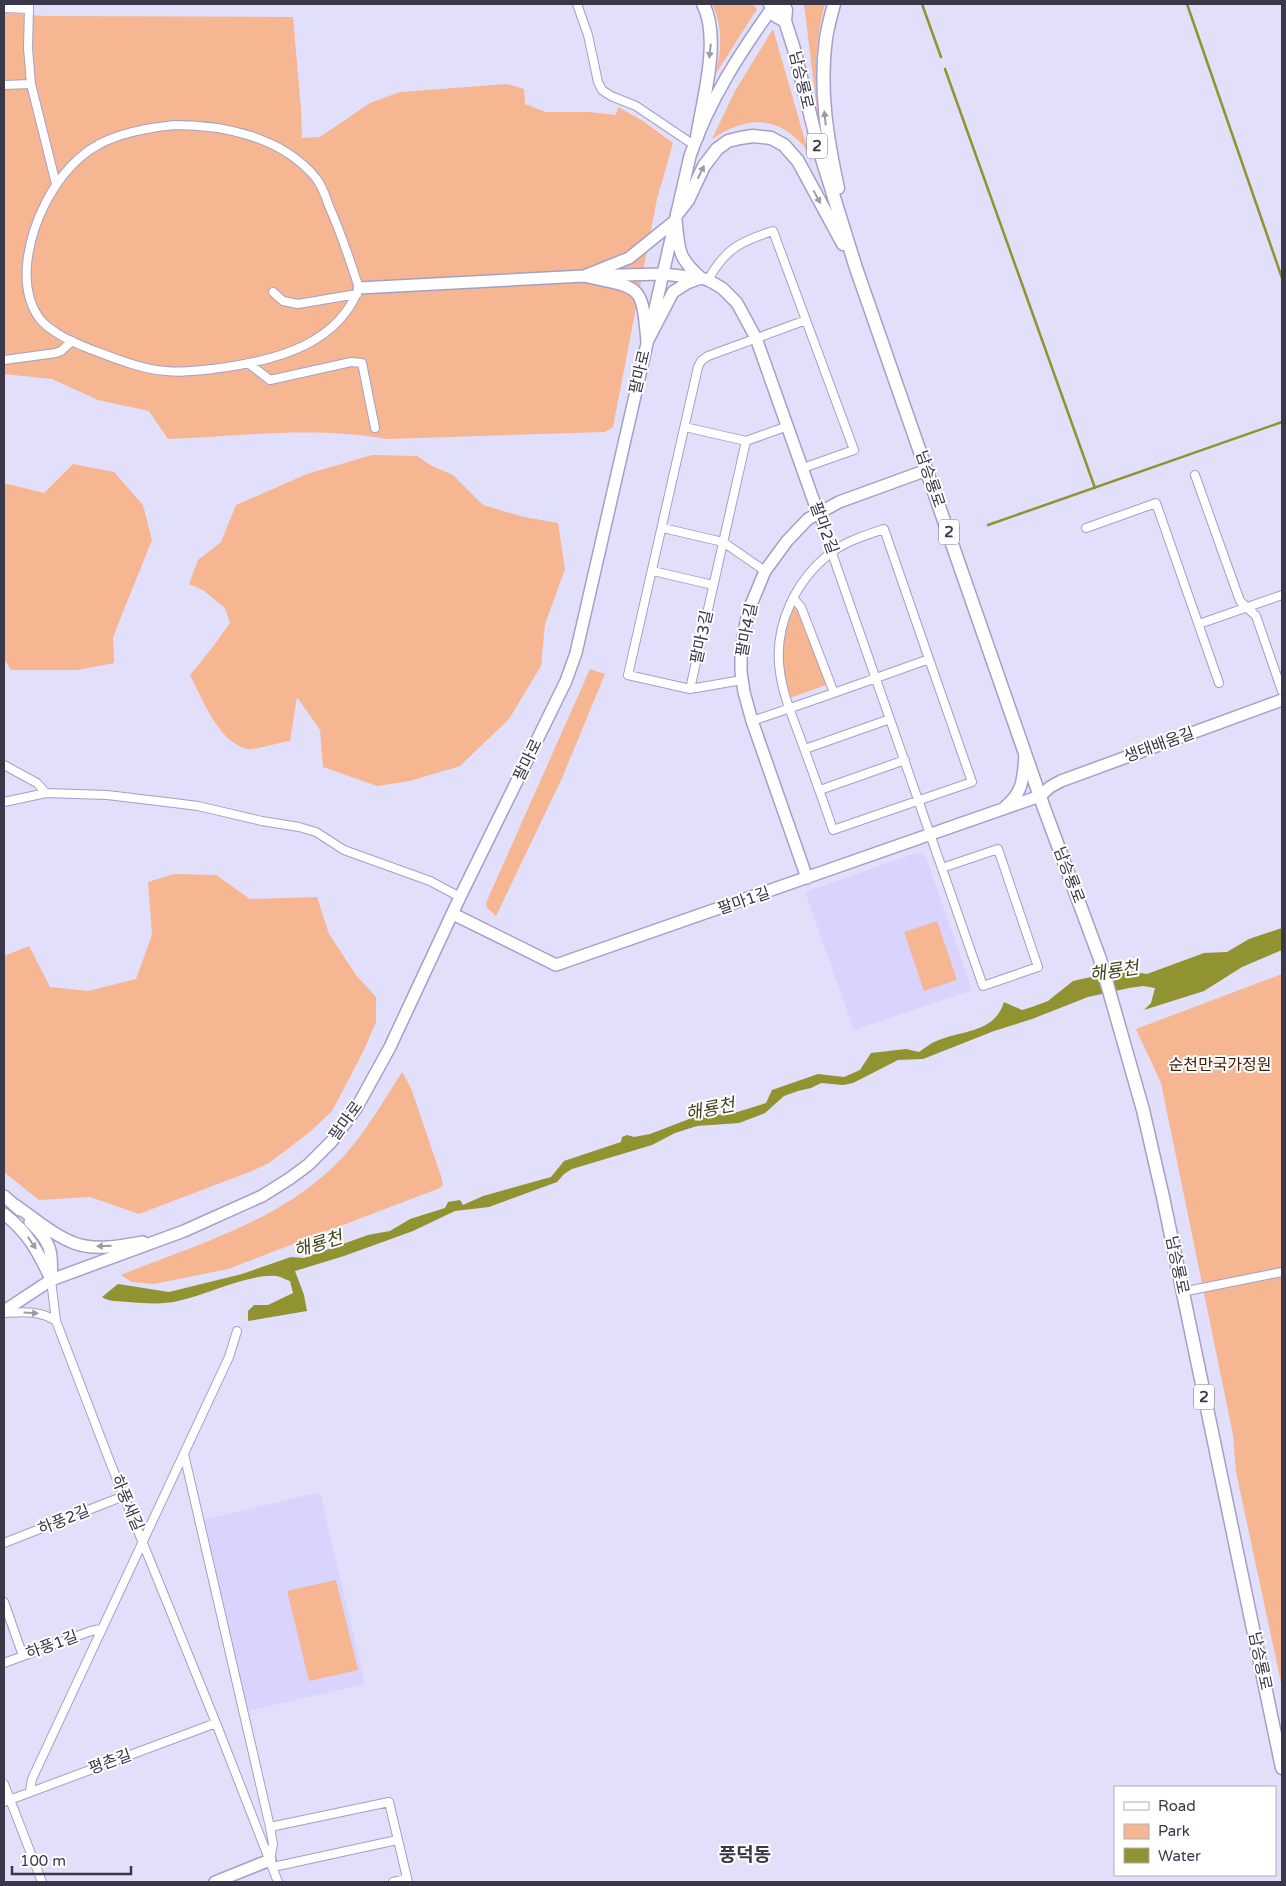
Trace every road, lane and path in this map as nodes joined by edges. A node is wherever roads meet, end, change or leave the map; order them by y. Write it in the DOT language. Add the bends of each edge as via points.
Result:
graph roads {
  1 [pos="577,4"];
  2 [pos="703,4"];
  3 [pos="834,4"];
  4 [pos="775,5"];
  5 [pos="29,6"];
  6 [pos="4,8"];
  7 [pos="31,84"];
  8 [pos="4,85"];
  9 [pos="695,141"];
  10 [pos="56,184"];
  11 [pos="676,217"];
  12 [pos="856,268"];
  13 [pos="662,274"];
  14 [pos="584,276"];
  15 [pos="704,279"];
  16 [pos="358,291"];
  17 [pos="273,292"];
  18 [pos="806,320"];
  19 [pos="756,338"];
  20 [pos="72,341"];
  21 [pos="647,342"];
  22 [pos="4,360"];
  23 [pos="248,363"];
  24 [pos="788,426"];
  25 [pos="685,427"];
  26 [pos="374,428"];
  27 [pos="746,442"];
  28 [pos="803,468"];
  29 [pos="927,470"];
  30 [pos="1195,474"];
  31 [pos="818,513"];
  32 [pos="662,528"];
  33 [pos="1086,528"];
  34 [pos="723,542"];
  35 [pos="832,552"];
  36 [pos="653,571"];
  37 [pos="765,571"];
  38 [pos="713,585"];
  39 [pos="1282,594"];
  40 [pos="793,598"];
  41 [pos="1246,607"];
  42 [pos="1198,624"];
  43 [pos="930,659"];
  44 [pos="876,678"];
  45 [pos="742,680"];
  46 [pos="1219,683"];
  47 [pos="690,689"];
  48 [pos="1282,691"];
  49 [pos="834,693"];
  50 [pos="1282,700"];
  51 [pos="790,709"];
  52 [pos="890,719"];
  53 [pos="752,721"];
  54 [pos="804,749"];
  55 [pos="1025,755"];
  56 [pos="905,760"];
  57 [pos="4,765"];
  58 [pos="820,790"];
  59 [pos="46,793"];
  60 [pos="1040,796"];
  61 [pos="919,800"];
  62 [pos="4,802"];
  63 [pos="1001,810"];
  64 [pos="931,835"];
  65 [pos="942,868"];
  66 [pos="807,878"];
  67 [pos="460,897"];
  68 [pos="453,914"];
  69 [pos="4,1196"];
  70 [pos="15,1205"];
  71 [pos="4,1214"];
  72 [pos="169,1237"];
  73 [pos="1282,1272"];
  74 [pos="51,1280"];
  75 [pos="1182,1292"];
  76 [pos="4,1312"];
  77 [pos="56,1321"];
  78 [pos="236,1331"];
  79 [pos="184,1454"];
  80 [pos="124,1496"];
  81 [pos="143,1540"];
  82 [pos="4,1543"];
  83 [pos="4,1602"];
  84 [pos="101,1629"];
  85 [pos="23,1656"];
  86 [pos="4,1663"];
  87 [pos="216,1723"];
  88 [pos="1282,1768"];
  89 [pos="4,1784"];
  90 [pos="30,1791"];
  91 [pos="7,1801"];
  92 [pos="270,1827"];
  93 [pos="397,1840"];
  94 [pos="271,1864"];
  95 [pos="407,1881"];
  96 [pos="42,1882"];
  97 [pos="215,1882"];
  98 [pos="278,1882"];
  99 [pos="393,1882"];
  1 -- 9 [label="street" via="602,90"];
  2 -- 9 [label="main road, one-way" via="710,20 711,42"];
  12 -- 3 [label="main road, one-way" via="825,118 826,37"];
  4 -- 9 [label="street, 팔마로" via="735,61"];
  4 -- 12 [label="main road, 남승룡로 / 2" via="776,16 785,21 794,48 818,146"];
  5 -- 6 [label="street"];
  5 -- 7 [label="street"];
  7 -- 8 [label="street"];
  7 -- 10 [label="street"];
  9 -- 11 [label="street, 팔마로"];
  10 -- 16 [label="street" via="84,154 108,138 128,132 175,124 199,125 220,127 255,138 289,155 317,179 342,235"];
  10 -- 20 [label="street" via="40,214 29,249 29,297 38,317 51,330"];
  11 -- 12 [label="main road, one-way" via="717,148 740,138 770,138 784,145 798,161"];
  11 -- 13 [label="street, 팔마로"];
  11 -- 14 [label="street" via="629,258"];
  11 -- 15 [label="street" via="681,256"];
  12 -- 29 [label="main road, 남승룡로 / 2"];
  13 -- 14 [label="street, 팔마2길"];
  13 -- 15 [label="street, 팔마2길"];
  13 -- 21 [label="street, 팔마로"];
  14 -- 16 [label="street"];
  14 -- 21 [label="street" via="636,290 643,304"];
  15 -- 18 [label="street" via="730,250 773,230"];
  15 -- 19 [label="street, 팔마2길" via="722,288 737,302"];
  15 -- 21 [label="street" via="686,283 673,292"];
  16 -- 17 [label="street" via="298,304 283,301"];
  16 -- 23 [label="street" via="344,316 317,338 270,359"];
  18 -- 19 [label="street"];
  18 -- 28 [label="street" via="854,450"];
  19 -- 24 [label="street, 팔마2길"];
  19 -- 25 [label="street" via="701,361"];
  20 -- 22 [label="street" via="56,353"];
  20 -- 23 [label="street" via="134,365 166,371"];
  21 -- 67 [label="street, 팔마로" via="576,653 558,697"];
  23 -- 26 [label="street" via="270,380 351,362 362,363"];
  24 -- 27 [label="street"];
  24 -- 28 [label="street, 팔마2길"];
  25 -- 27 [label="street"];
  25 -- 32 [label="street"];
  27 -- 34 [label="street, 팔마3길"];
  28 -- 31 [label="street, 팔마2길"];
  29 -- 31 [label="street, 팔마4길" via="839,502"];
  29 -- 55 [label="main road, 남승룡로 / 2"];
  30 -- 41 [label="street" via="1240,601"];
  31 -- 35 [label="street, 팔마2길"];
  31 -- 37 [label="street, 팔마4길" via="787,541"];
  32 -- 34 [label="street"];
  32 -- 36 [label="street"];
  33 -- 42 [label="street" via="1156,503"];
  34 -- 37 [label="street"];
  34 -- 38 [label="street, 팔마3길"];
  35 -- 40 [label="street" via="806,578"];
  35 -- 43 [label="street" via="884,529"];
  35 -- 44 [label="street, 팔마2길"];
  36 -- 38 [label="street"];
  36 -- 47 [label="street" via="628,676"];
  37 -- 45 [label="street, 팔마4길" via="743,631"];
  38 -- 47 [label="street, 팔마3길"];
  39 -- 41 [label="street"];
  40 -- 49 [label="street" via="801,607"];
  40 -- 51 [label="street" via="784,621 779,654 782,682"];
  41 -- 42 [label="street"];
  41 -- 48 [label="street" via="1256,616"];
  42 -- 46 [label="street"];
  43 -- 44 [label="street"];
  43 -- 61 [label="street" via="972,782"];
  44 -- 49 [label="street"];
  44 -- 52 [label="street, 팔마2길"];
  45 -- 47 [label="street"];
  45 -- 53 [label="street, 팔마4길"];
  49 -- 51 [label="street"];
  50 -- 60 [label="street, 생태배움길" via="1060,781"];
  51 -- 53 [label="street"];
  51 -- 54 [label="street"];
  52 -- 54 [label="street"];
  52 -- 56 [label="street, 팔마2길"];
  53 -- 66 [label="street, 팔마4길"];
  54 -- 58 [label="street"];
  55 -- 60 [label="main road, 남승룡로 / 2"];
  55 -- 63 [label="street" via="1020,788 1014,799"];
  56 -- 58 [label="street"];
  56 -- 61 [label="street, 팔마2길"];
  57 -- 59 [label="street" via="37,783"];
  58 -- 61 [label="street" via="832,830"];
  59 -- 62 [label="street"];
  59 -- 67 [label="street" via="99,794 198,806 299,826 316,832 344,850"];
  60 -- 63 [label="street, 팔마1길"];
  60 -- 75 [label="main road, 남승룡로 / 2" via="1100,959 1121,1027 1145,1118"];
  61 -- 64 [label="street, 팔마2길"];
  63 -- 64 [label="street, 팔마1길"];
  64 -- 65 [label="street, 팔마2길"];
  64 -- 66 [label="street, 팔마1길"];
  65 -- 65 [label="street, 팔마2길" via="983,986 1038,967 998,849"];
  66 -- 68 [label="street, 팔마1길" via="556,965"];
  67 -- 68 [label="street, 팔마로"];
  68 -- 72 [label="street, 팔마로" via="371,1084 332,1140 308,1165 273,1190"];
  69 -- 70 [label="street"];
  72 -- 70 [label="street, one-way" via="106,1247 88,1246 74,1243"];
  70 -- 74 [label="street" via="44,1235 50,1249"];
  71 -- 74 [label="street, one-way" via="35,1246"];
  72 -- 74 [label="street, 팔마로"];
  73 -- 75 [label="street"];
  74 -- 76 [label="street, 팔마로"];
  74 -- 77 [label="street, 하풍새길"];
  75 -- 88 [label="main road, 남승룡로 / 2"];
  76 -- 77 [label="street, one-way" via="39,1313"];
  77 -- 80 [label="street, 하풍새길"];
  78 -- 79 [label="street" via="229,1357"];
  79 -- 81 [label="street"];
  79 -- 92 [label="street"];
  80 -- 81 [label="street, 하풍새길"];
  80 -- 82 [label="street, 하풍2길"];
  81 -- 84 [label="street"];
  81 -- 87 [label="street, 하풍새길"];
  83 -- 85 [label="street"];
  84 -- 85 [label="street, 하풍1길"];
  84 -- 90 [label="street" via="32,1779"];
  85 -- 86 [label="street, 하풍1길"];
  87 -- 90 [label="street, 평촌길"];
  87 -- 94 [label="street, 하풍새길"];
  89 -- 91 [label="street"];
  90 -- 91 [label="street, 평촌길"];
  91 -- 96 [label="street"];
  92 -- 93 [label="street" via="389,1802"];
  92 -- 94 [label="street" via="273,1844"];
  93 -- 94 [label="street"];
  93 -- 95 [label="street"];
  94 -- 97 [label="street"];
  94 -- 98 [label="street"];
  95 -- 99 [label="street"];
}
